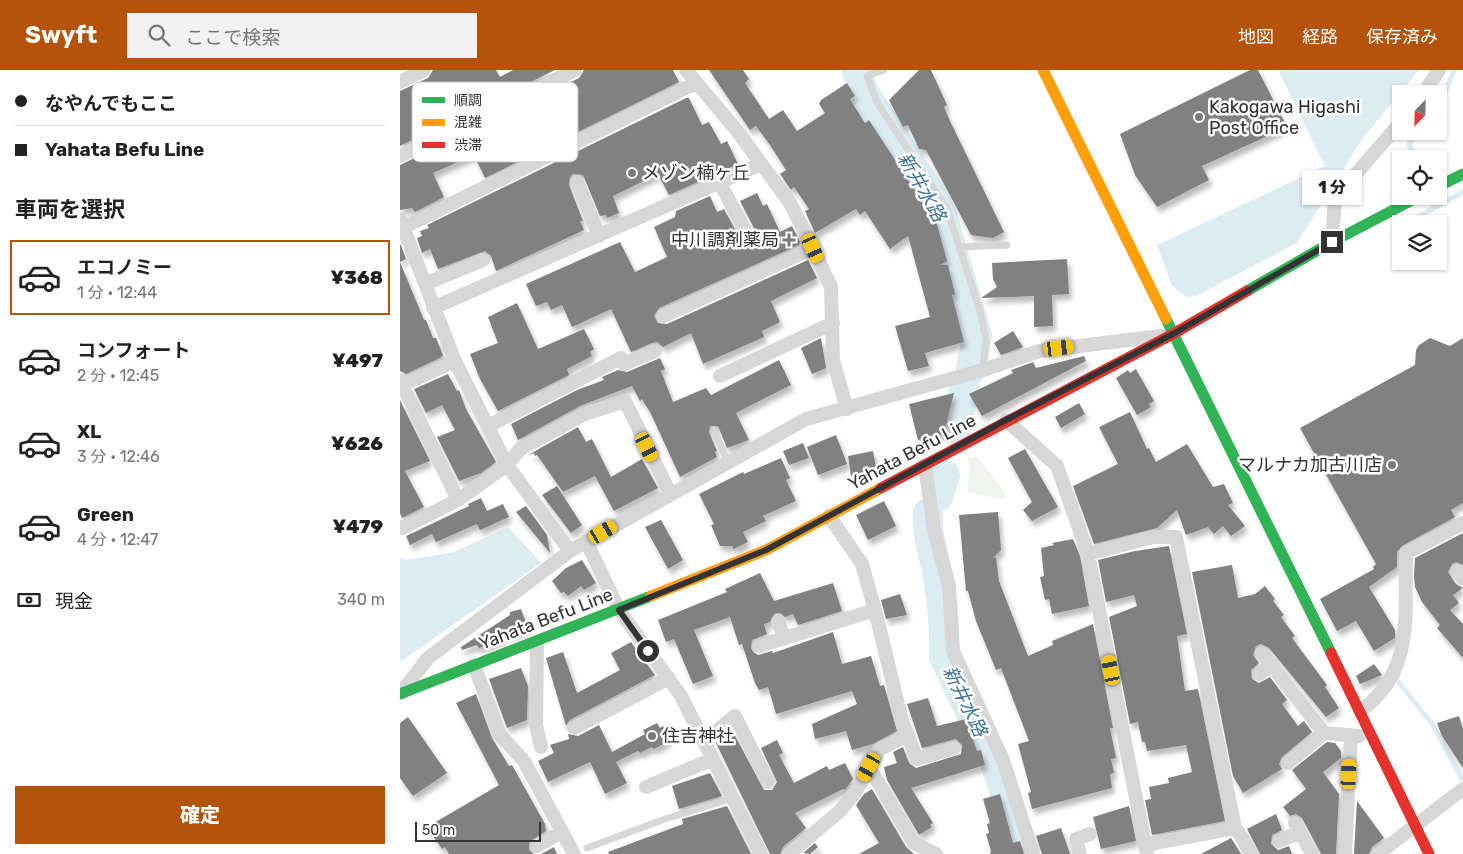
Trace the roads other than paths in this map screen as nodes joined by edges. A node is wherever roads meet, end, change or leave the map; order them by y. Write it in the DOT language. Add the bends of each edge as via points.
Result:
graph roads {
  1 [pos="424,70"];
  2 [pos="575,70"];
  3 [pos="686,70"];
  4 [pos="884,70"];
  5 [pos="1043,70"];
  6 [pos="1439,70"];
  7 [pos="400,82"];
  8 [pos="551,82"];
  9 [pos="696,83"];
  10 [pos="1429,85"];
  11 [pos="1392,132"];
  12 [pos="578,139"];
  13 [pos="412,150"];
  14 [pos="400,156"];
  15 [pos="530,162"];
  16 [pos="761,164"];
  17 [pos="1463,174"];
  18 [pos="577,182"];
  19 [pos="1447,182"];
  20 [pos="720,183"];
  21 [pos="1403,205"];
  22 [pos="402,223"];
  23 [pos="600,236"];
  24 [pos="749,238"];
  25 [pos="1332,242"];
  26 [pos="1007,245"];
  27 [pos="959,247"];
  28 [pos="813,248"];
  29 [pos="483,260"];
  30 [pos="425,284"];
  31 [pos="434,308"];
  32 [pos="663,316"];
  33 [pos="832,323"];
  34 [pos="1173,334"];
  35 [pos="656,350"];
  36 [pos="455,361"];
  37 [pos="983,370"];
  38 [pos="720,376"];
  39 [pos="401,383"];
  40 [pos="847,409"];
  41 [pos="1006,420"];
  42 [pos="488,426"];
  43 [pos="714,430"];
  44 [pos="728,463"];
  45 [pos="507,465"];
  46 [pos="925,466"];
  47 [pos="670,493"];
  48 [pos="458,500"];
  49 [pos="829,516"];
  50 [pos="1463,523"];
  51 [pos="400,527"];
  52 [pos="586,541"];
  53 [pos="570,550"];
  54 [pos="1088,554"];
  55 [pos="619,610"];
  56 [pos="876,610"];
  57 [pos="778,621"];
  58 [pos="784,638"];
  59 [pos="537,642"];
  60 [pos="759,646"];
  61 [pos="1262,653"];
  62 [pos="474,665"];
  63 [pos="1272,665"];
  64 [pos="1259,674"];
  65 [pos="669,678"];
  66 [pos="400,694"];
  67 [pos="1360,711"];
  68 [pos="574,728"];
  69 [pos="1324,733"];
  70 [pos="908,735"];
  71 [pos="1351,735"];
  72 [pos="1372,738"];
  73 [pos="704,741"];
  74 [pos="541,747"];
  75 [pos="954,748"];
  76 [pos="713,759"];
  77 [pos="1288,763"];
  78 [pos="869,767"];
  79 [pos="768,782"];
  80 [pos="646,787"];
  81 [pos="1463,788"];
  82 [pos="732,798"];
  83 [pos="1415,826"];
  84 [pos="1235,828"];
  85 [pos="562,832"];
  86 [pos="1090,834"];
  87 [pos="1280,841"];
  88 [pos="537,846"];
  89 [pos="1146,850"];
  90 [pos="581,851"];
  91 [pos="761,854"];
  92 [pos="790,854"];
  93 [pos="936,854"];
  94 [pos="1033,854"];
  95 [pos="1080,854"];
  96 [pos="1251,854"];
  97 [pos="1312,854"];
  98 [pos="1345,854"];
  99 [pos="1378,854"];
  100 [pos="1429,854"];
  1 -- 7 [label="street"];
  2 -- 8 [label="street"];
  3 -- 9 [label="street"];
  4 -- 27 [label="lane" via="866,76 878,104 947,209"];
  5 -- 34 [label="main road"];
  6 -- 10 [label="street"];
  9 -- 12 [label="street"];
  9 -- 16 [label="street"];
  11 -- 25 [label="street" via="1335,198"];
  13 -- 14 [label="street"];
  15 -- 22 [label="street"];
  16 -- 20 [label="street"];
  16 -- 28 [label="street" via="790,203"];
  17 -- 19 [label="main road"];
  18 -- 23 [label="street"];
  20 -- 23 [label="street"];
  20 -- 24 [label="street"];
  21 -- 25 [label="main road, Yahata Befu Line"];
  22 -- 30 [label="street"];
  23 -- 31 [label="street"];
  25 -- 34 [label="main road, Yahata Befu Line"];
  26 -- 27 [label="lane"];
  27 -- 37 [label="lane" via="986,339"];
  28 -- 32 [label="street"];
  28 -- 33 [label="street" via="831,286"];
  29 -- 30 [label="street"];
  30 -- 31 [label="street"];
  31 -- 36 [label="street"];
  33 -- 38 [label="street"];
  33 -- 40 [label="street" via="833,360"];
  34 -- 37 [label="street" via="1039,351"];
  34 -- 41 [label="main road, Yahata Befu Line"];
  34 -- 67 [label="main road"];
  35 -- 42 [label="street" via="624,364 621,358"];
  36 -- 39 [label="street"];
  36 -- 42 [label="street"];
  37 -- 40 [label="street"];
  39 -- 48 [label="street"];
  40 -- 44 [label="street" via="806,420"];
  41 -- 46 [label="main road, Yahata Befu Line"];
  41 -- 54 [label="street" via="1057,466"];
  42 -- 45 [label="street"];
  43 -- 44 [label="lane"];
  44 -- 47 [label="street"];
  45 -- 47 [label="street" via="520,449 584,414 625,401"];
  45 -- 48 [label="street"];
  45 -- 53 [label="street"];
  46 -- 49 [label="main road, Yahata Befu Line"];
  46 -- 94 [label="street" via="934,530 949,586 953,651 1003,760"];
  47 -- 52 [label="street"];
  48 -- 51 [label="street"];
  49 -- 55 [label="main road, Yahata Befu Line" via="766,550"];
  49 -- 56 [label="street" via="862,564"];
  50 -- 67 [label="street" via="1406,553 1401,658 1394,677 1375,700"];
  52 -- 53 [label="street"];
  52 -- 55 [label="street"];
  53 -- 66 [label="street" via="428,658"];
  54 -- 84 [label="street" via="1153,537 1176,537"];
  54 -- 89 [label="street"];
  55 -- 59 [label="main road, Yahata Befu Line"];
  55 -- 65 [label="street"];
  56 -- 58 [label="street"];
  56 -- 70 [label="street"];
  57 -- 58 [label="street"];
  58 -- 60 [label="street"];
  59 -- 62 [label="main road, Yahata Befu Line"];
  59 -- 74 [label="street" via="536,725"];
  61 -- 63 [label="street"];
  62 -- 66 [label="main road, Yahata Befu Line"];
  62 -- 85 [label="street" via="500,735 524,761"];
  63 -- 64 [label="street"];
  63 -- 69 [label="street"];
  65 -- 68 [label="street"];
  65 -- 73 [label="street"];
  67 -- 72 [label="main road"];
  69 -- 71 [label="street"];
  69 -- 77 [label="street"];
  70 -- 75 [label="street" via="917,759"];
  70 -- 78 [label="street" via="880,749"];
  71 -- 72 [label="street"];
  71 -- 98 [label="street"];
  72 -- 83 [label="main road"];
  73 -- 76 [label="street"];
  73 -- 79 [label="street" via="735,716"];
  76 -- 80 [label="street"];
  76 -- 82 [label="street"];
  78 -- 92 [label="street" via="840,811"];
  78 -- 93 [label="street" via="914,843"];
  81 -- 83 [label="street"];
  82 -- 90 [label="lane"];
  82 -- 91 [label="street"];
  83 -- 99 [label="street"];
  83 -- 100 [label="main road"];
  84 -- 89 [label="street"];
  84 -- 96 [label="street"];
  85 -- 88 [label="street"];
  85 -- 90 [label="street"];
  86 -- 95 [label="street" via="1076,839"];
  87 -- 97 [label="street" via="1298,828"];
}
